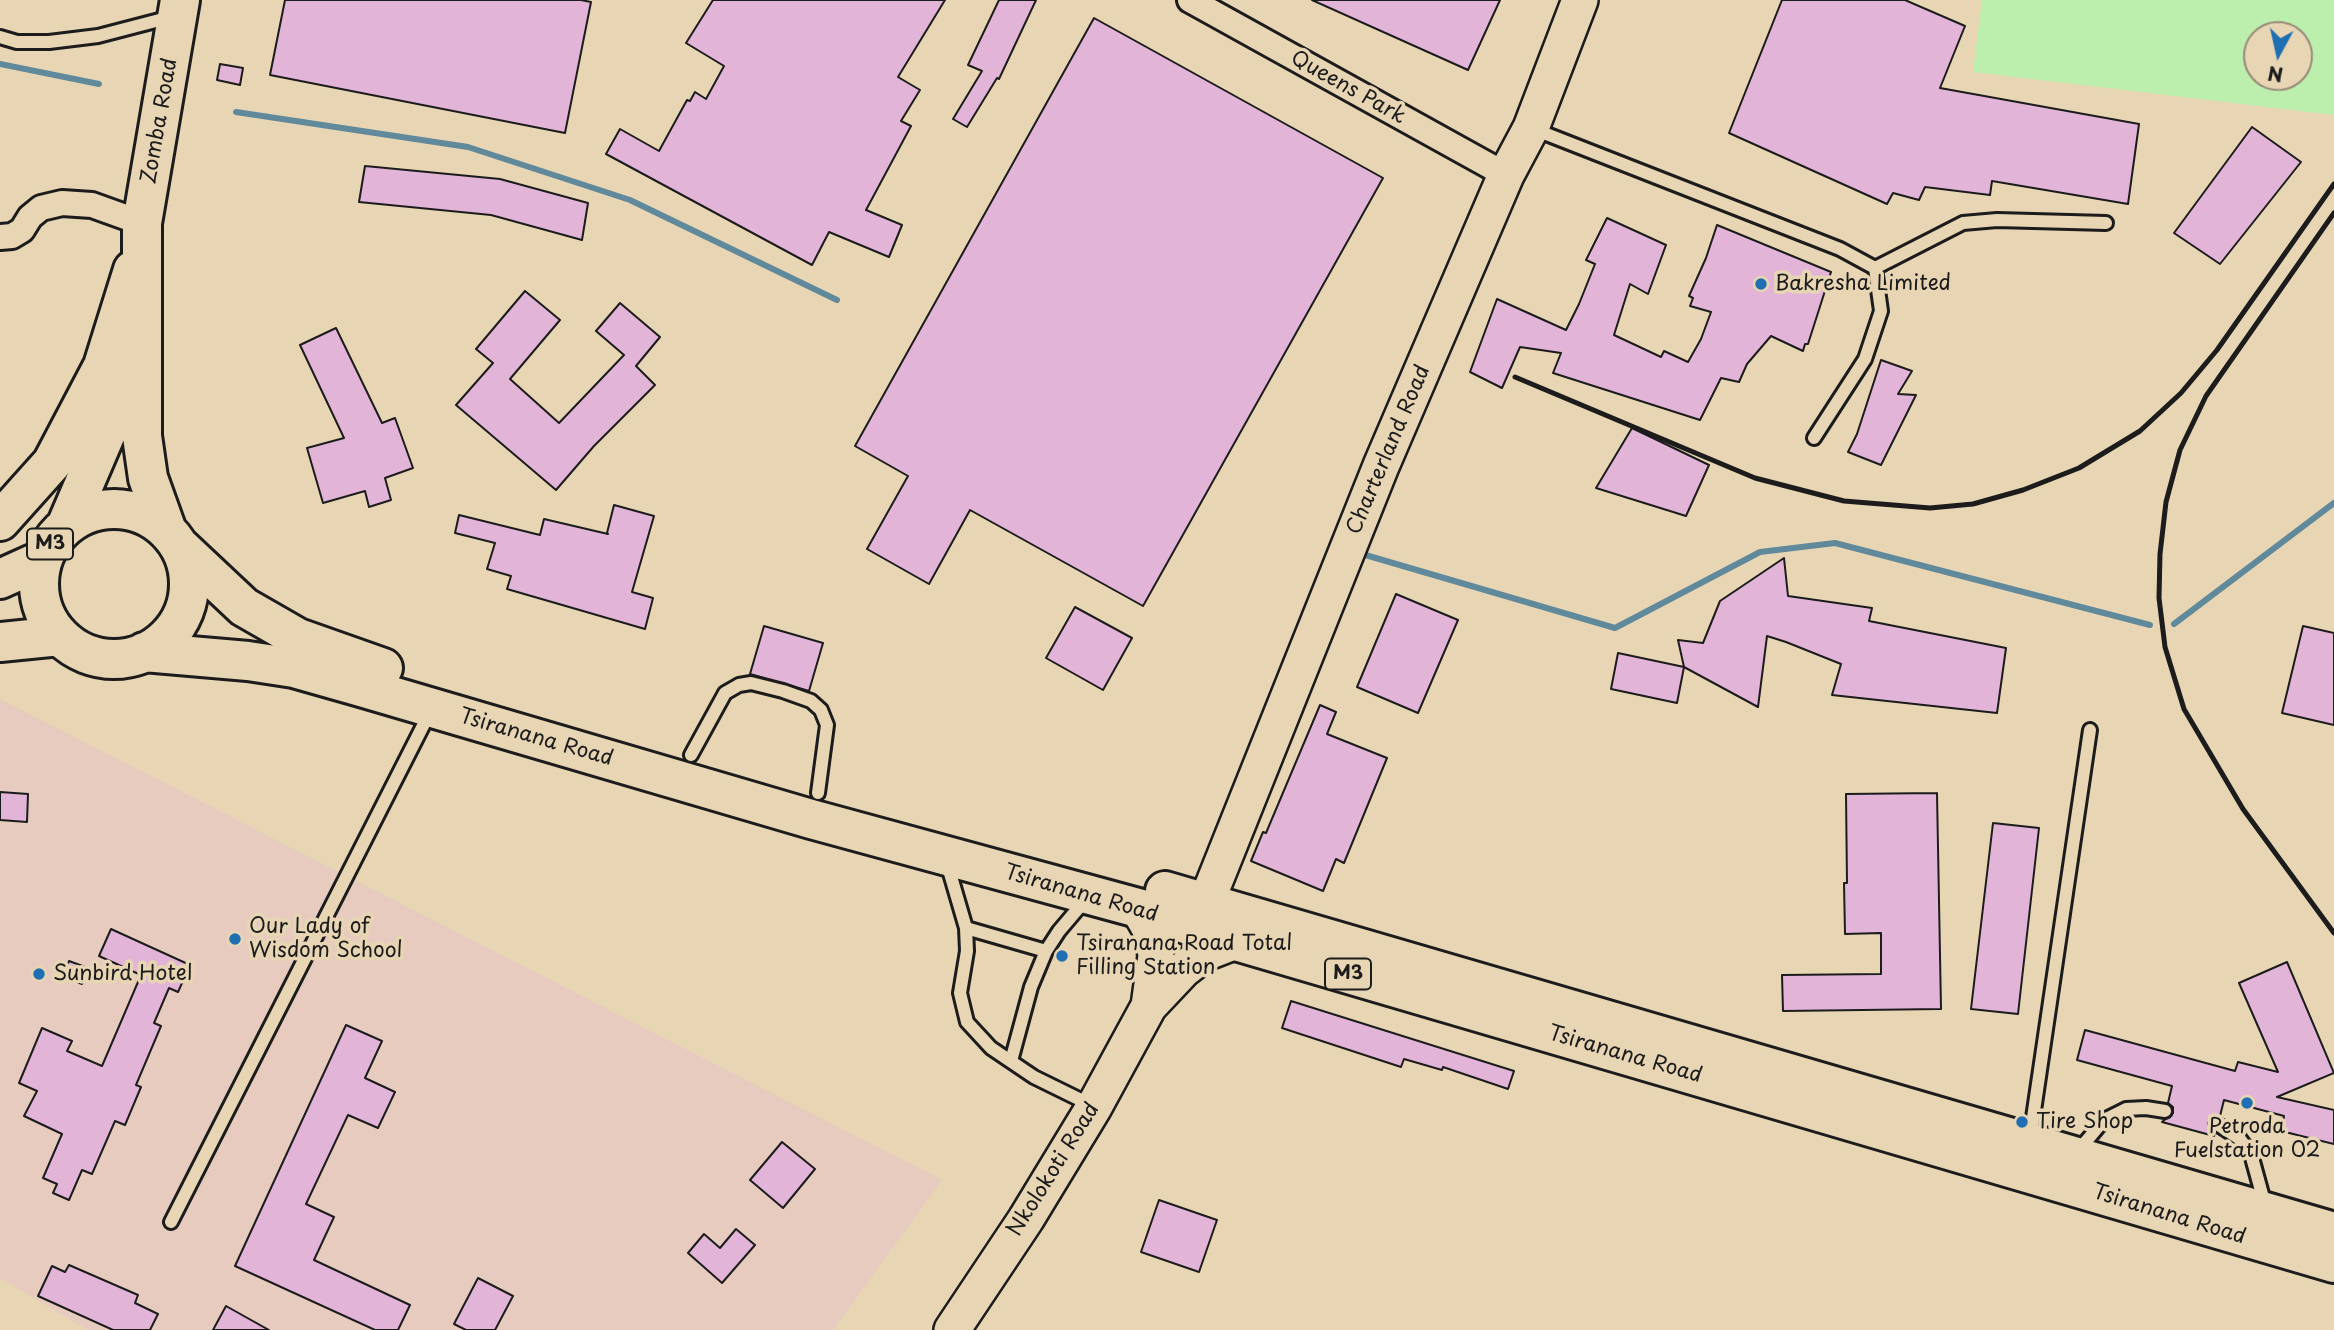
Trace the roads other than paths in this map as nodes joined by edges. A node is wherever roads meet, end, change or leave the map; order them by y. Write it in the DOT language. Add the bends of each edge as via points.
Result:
graph roads {
  1 [pos="1190,0"];
  2 [pos="1580,0"];
  3 [pos="179,8"];
  4 [pos="0,37"];
  5 [pos="1531,128"];
  6 [pos="1506,175"];
  7 [pos="2106,223"];
  8 [pos="142,232"];
  9 [pos="0,237"];
  10 [pos="1875,268"];
  11 [pos="144,302"];
  12 [pos="1814,438"];
  13 [pos="0,521"];
  14 [pos="67,524"];
  15 [pos="173,538"];
  16 [pos="42,560"];
  17 [pos="0,579"];
  18 [pos="60,636"];
  19 [pos="0,642"];
  20 [pos="144,652"];
  21 [pos="432,708"];
  22 [pos="2090,730"];
  23 [pos="691,755"];
  24 [pos="818,793"];
  25 [pos="944,855"];
  26 [pos="1089,895"];
  27 [pos="1206,903"];
  28 [pos="1138,908"];
  29 [pos="966,928"];
  30 [pos="1236,941"];
  31 [pos="1046,951"];
  32 [pos="1149,1006"];
  33 [pos="1011,1061"];
  34 [pos="1094,1107"];
  35 [pos="2165,1111"];
  36 [pos="2217,1124"];
  37 [pos="2029,1143"];
  38 [pos="2073,1157"];
  39 [pos="2267,1212"];
  40 [pos="171,1222"];
  41 [pos="2334,1232"];
  42 [pos="2334,1263"];
  43 [pos="952,1330"];
  1 -- 6 [label="street, Queens Park"];
  2 -- 5 [label="street, Charterland Road"];
  3 -- 4 [label="lane" via="98,36 49,42"];
  3 -- 8 [label="highway, Zomba Road / M3"];
  5 -- 6 [label="street, Charterland Road"];
  5 -- 10 [label="lane" via="1840,249"];
  6 -- 27 [label="street, Charterland Road" via="1381,466"];
  7 -- 10 [label="lane" via="1963,223"];
  8 -- 9 [label="street" via="92,205 62,203 41,208 22,230"];
  8 -- 11 [label="highway, M3"];
  8 -- 13 [label="highway" via="103,366 52,463"];
  10 -- 12 [label="lane" via="1881,311 1865,359"];
  11 -- 14 [label="highway, M3" via="112,419"];
  11 -- 15 [label="highway, M3" via="142,436 148,478"];
  14 -- 15 [label="highway, M3" via="83,515 118,509 153,520"];
  14 -- 16 [label="highway, M3"];
  15 -- 20 [label="highway, M3" via="187,570 188,597 173,630"];
  15 -- 23 [label="highway, Tsiranana Road / M3" via="244,607 298,638 440,686"];
  16 -- 17 [label="highway, M3"];
  16 -- 18 [label="highway, M3" via="41,606"];
  18 -- 19 [label="highway"];
  18 -- 20 [label="highway, M3" via="91,655 127,657"];
  20 -- 21 [label="highway, Tsiranana Road / M3" via="295,668"];
  21 -- 25 [label="highway, Tsiranana Road / M3"];
  21 -- 40 [label="lane"];
  22 -- 37 [label="lane"];
  23 -- 24 [label="highway, Tsiranana Road / M3"];
  23 -- 24 [label="lane" via="725,692 751,683 783,691 811,701 827,725"];
  24 -- 27 [label="highway, Tsiranana Road / M3"];
  25 -- 26 [label="highway, Tsiranana Road / M3"];
  25 -- 29 [label="lane"];
  26 -- 28 [label="highway, Tsiranana Road / M3"];
  26 -- 31 [label="lane"];
  27 -- 37 [label="highway, Tsiranana Road / M3"];
  28 -- 30 [label="highway, Tsiranana Road / M3"];
  28 -- 32 [label="street, Nkolokoti Road" via="1153,934 1156,956"];
  29 -- 31 [label="lane"];
  29 -- 33 [label="lane" via="960,993 967,1022 991,1048"];
  30 -- 32 [label="street, Nkolokoti Road" via="1205,953"];
  30 -- 42 [label="highway, Tsiranana Road / M3"];
  31 -- 33 [label="lane"];
  32 -- 34 [label="street, Nkolokoti Road"];
  33 -- 34 [label="lane"];
  34 -- 43 [label="street, Nkolokoti Road"];
  35 -- 38 [label="lane" via="2126,1109 2104,1120"];
  36 -- 39 [label="lane" via="2240,1139 2251,1154"];
  37 -- 38 [label="highway, Tsiranana Road / M3"];
  38 -- 39 [label="highway, Tsiranana Road / M3"];
  39 -- 41 [label="highway, Tsiranana Road / M3"];
}
